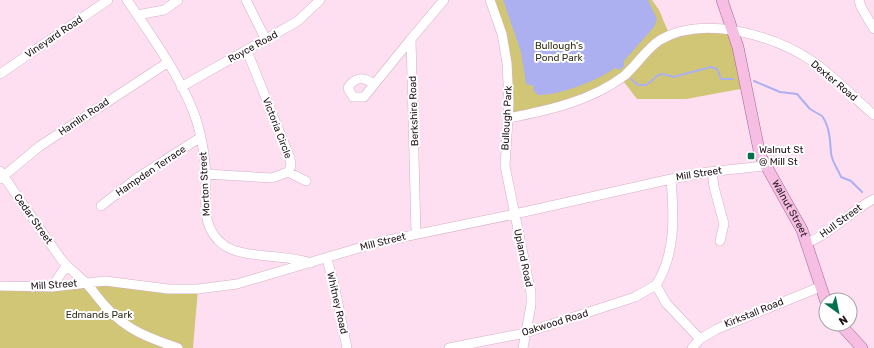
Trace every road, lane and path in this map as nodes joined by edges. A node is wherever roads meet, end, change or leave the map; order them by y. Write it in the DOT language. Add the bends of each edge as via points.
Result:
graph roads {
  1 [pos="108,0"];
  2 [pos="127,0"];
  3 [pos="178,0"];
  4 [pos="246,0"];
  5 [pos="320,0"];
  6 [pos="444,0"];
  7 [pos="490,0"];
  8 [pos="722,0"];
  9 [pos="859,0"];
  10 [pos="137,15"];
  11 [pos="874,29"];
  12 [pos="733,30"];
  13 [pos="411,39"];
  14 [pos="266,40"];
  15 [pos="247,51"];
  16 [pos="167,63"];
  17 [pos="0,74"];
  18 [pos="373,84"];
  19 [pos="182,87"];
  20 [pos="874,115"];
  21 [pos="509,118"];
  22 [pos="201,137"];
  23 [pos="764,166"];
  24 [pos="288,172"];
  25 [pos="712,172"];
  26 [pos="206,174"];
  27 [pos="1,175"];
  28 [pos="671,179"];
  29 [pos="306,181"];
  30 [pos="874,199"];
  31 [pos="101,206"];
  32 [pos="515,214"];
  33 [pos="416,234"];
  34 [pos="720,241"];
  35 [pos="808,243"];
  36 [pos="327,259"];
  37 [pos="311,263"];
  38 [pos="66,266"];
  39 [pos="85,282"];
  40 [pos="656,285"];
  41 [pos="0,286"];
  42 [pos="52,287"];
  43 [pos="820,287"];
  44 [pos="822,292"];
  45 [pos="847,332"];
  46 [pos="525,333"];
  47 [pos="700,339"];
  48 [pos="178,348"];
  49 [pos="345,348"];
  50 [pos="449,348"];
  51 [pos="523,348"];
  52 [pos="692,348"];
  53 [pos="862,348"];
  1 -- 17 [label="street, Vineyard Road"];
  2 -- 10 [label="street, Morton Street"];
  3 -- 10 [label="street" via="164,10"];
  4 -- 14 [label="street"];
  5 -- 14 [label="street, Royce Road" via="298,21"];
  6 -- 13 [label="street"];
  7 -- 21 [label="street, Bullough Park" via="506,53"];
  8 -- 12 [label="main road, Walnut Street"];
  9 -- 11 [label="street"];
  10 -- 16 [label="street, Morton Street"];
  12 -- 20 [label="street, Dexter Road" via="770,40 805,57 827,72"];
  12 -- 21 [label="street, Dexter Road" via="700,29 667,37 654,45 622,77 601,89 558,107"];
  12 -- 23 [label="main road, Walnut Street" via="756,144"];
  13 -- 18 [label="street"];
  13 -- 33 [label="street, Berkshire Road"];
  14 -- 15 [label="street, Royce Road"];
  15 -- 19 [label="street, Royce Road"];
  15 -- 24 [label="street, Victoria Circle" via="290,158"];
  16 -- 19 [label="street, Morton Street"];
  16 -- 27 [label="street, Hamlin Road" via="40,146"];
  19 -- 22 [label="street, Morton Street"];
  21 -- 32 [label="street, Bullough Park" via="505,166"];
  22 -- 26 [label="street, Morton Street"];
  22 -- 31 [label="street, Hampden Terrace" via="137,178"];
  23 -- 25 [label="street, Mill Street"];
  23 -- 35 [label="main road, Walnut Street" via="799,222"];
  24 -- 26 [label="street, Victoria Circle" via="272,178"];
  24 -- 29 [label="street"];
  25 -- 28 [label="street, Mill Street"];
  25 -- 34 [label="street" via="724,224"];
  26 -- 37 [label="street, Morton Street" via="206,218 210,229 226,246 240,252 300,259"];
  27 -- 38 [label="street, Cedar Street"];
  28 -- 32 [label="street, Mill Street"];
  28 -- 40 [label="street" via="673,207 670,255"];
  30 -- 35 [label="street, Hull Street"];
  32 -- 33 [label="street, Mill Street"];
  32 -- 46 [label="street, Upland Road" via="531,293"];
  33 -- 36 [label="street, Mill Street" via="378,242"];
  35 -- 43 [label="main road, Walnut Street"];
  36 -- 37 [label="street, Mill Street"];
  36 -- 49 [label="street, Whitney Road" via="335,288"];
  37 -- 39 [label="street, Mill Street" via="254,280 198,289 161,288 105,281"];
  38 -- 39 [label="street, Cedar Street"];
  38 -- 42 [label="street"];
  39 -- 42 [label="street, Mill Street"];
  39 -- 48 [label="street, Cedar Street" via="126,326 151,339"];
  40 -- 46 [label="street, Oakwood Road" via="635,297"];
  40 -- 47 [label="street" via="666,303"];
  41 -- 42 [label="street, Mill Street"];
  43 -- 44 [label="main road, Walnut Street"];
  43 -- 47 [label="street, Kirkstall Road" via="727,324"];
  45 -- 53 [label="main road"];
  46 -- 50 [label="street, Oakwood Road"];
  46 -- 51 [label="street, Upland Road"];
  47 -- 52 [label="street, Kirkstall Road"];
}
